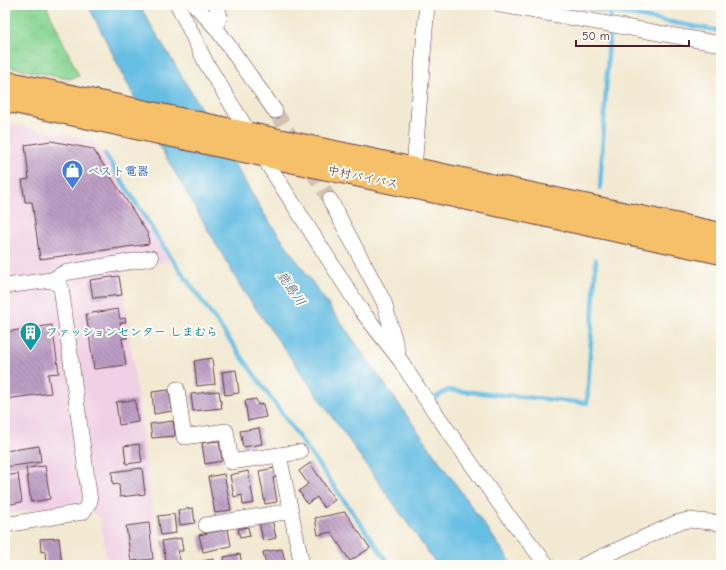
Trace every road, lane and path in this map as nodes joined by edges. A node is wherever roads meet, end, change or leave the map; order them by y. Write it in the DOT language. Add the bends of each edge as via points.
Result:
graph roads {
  1 [pos="178,5"];
  2 [pos="195,5"];
  3 [pos="216,5"];
  4 [pos="427,5"];
  5 [pos="501,5"];
  6 [pos="216,28"];
  7 [pos="721,44"];
  8 [pos="5,82"];
  9 [pos="5,100"];
  10 [pos="275,111"];
  11 [pos="249,133"];
  12 [pos="262,155"];
  13 [pos="414,169"];
  14 [pos="330,200"];
  15 [pos="721,234"];
  16 [pos="721,253"];
  17 [pos="151,258"];
  18 [pos="52,280"];
  19 [pos="5,286"];
  20 [pos="400,360"];
  21 [pos="177,389"];
  22 [pos="300,452"];
  23 [pos="279,455"];
  24 [pos="291,511"];
  25 [pos="721,523"];
  26 [pos="5,525"];
  27 [pos="206,525"];
  28 [pos="302,565"];
  29 [pos="547,565"];
  30 [pos="584,565"];
  1 -- 11 [label="street" via="206,63"];
  2 -- 6 [label="street"];
  3 -- 6 [label="street" via="220,16"];
  4 -- 13 [label="street"];
  5 -- 7 [label="street"];
  6 -- 10 [label="street"];
  8 -- 11 [label="highway, 中村バイパス"];
  9 -- 12 [label="highway, 中村バイパス"];
  11 -- 13 [label="highway, 中村バイパス"];
  12 -- 16 [label="highway, 中村バイパス"];
  12 -- 20 [label="street" via="361,310"];
  13 -- 15 [label="highway, 中村バイパス"];
  14 -- 20 [label="street" via="384,302"];
  17 -- 18 [label="street" via="64,273"];
  18 -- 19 [label="street"];
  18 -- 26 [label="street" via="61,287 90,501 83,512"];
  20 -- 29 [label="street" via="502,507"];
  21 -- 23 [label="street" via="184,437 226,431 231,462"];
  22 -- 23 [label="street"];
  23 -- 24 [label="street"];
  24 -- 27 [label="street"];
  24 -- 28 [label="street"];
  25 -- 30 [label="street" via="688,520"];
}
